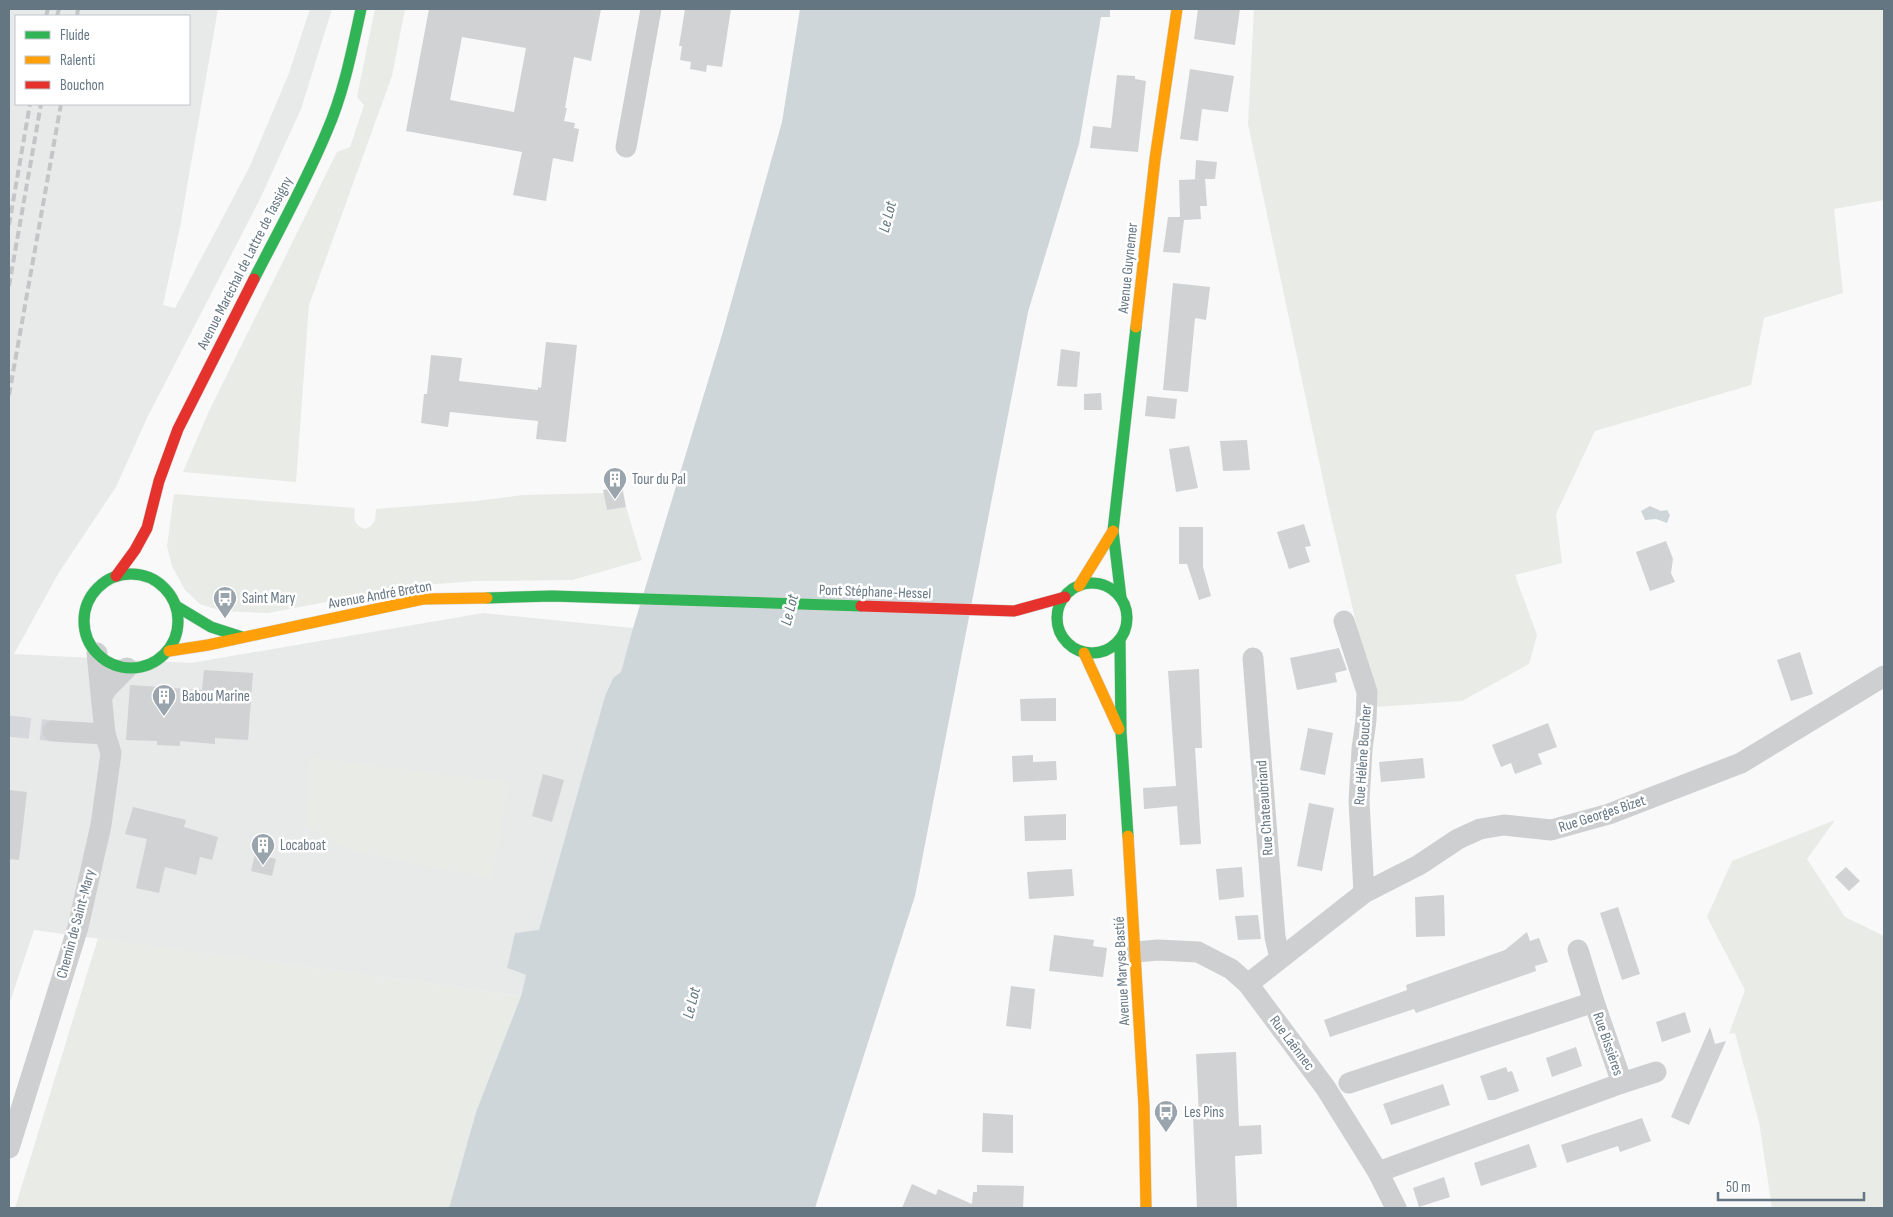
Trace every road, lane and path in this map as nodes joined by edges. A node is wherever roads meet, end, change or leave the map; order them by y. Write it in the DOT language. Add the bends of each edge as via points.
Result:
graph roads {
  1 [pos="361,9"];
  2 [pos="651,9"];
  3 [pos="1177,9"];
  4 [pos="626,147"];
  5 [pos="147,528"];
  6 [pos="1113,531"];
  7 [pos="149,544"];
  8 [pos="153,567"];
  9 [pos="116,576"];
  10 [pos="156,581"];
  11 [pos="1079,586"];
  12 [pos="1065,596"];
  13 [pos="584,598"];
  14 [pos="1121,598"];
  15 [pos="176,606"];
  16 [pos="1014,611"];
  17 [pos="1029,617"];
  18 [pos="1344,620"];
  19 [pos="1044,623"];
  20 [pos="1060,631"];
  21 [pos="242,637"];
  22 [pos="1120,640"];
  23 [pos="169,651"];
  24 [pos="96,653"];
  25 [pos="1084,653"];
  26 [pos="1253,658"];
  27 [pos="127,668"];
  28 [pos="1884,676"];
  29 [pos="102,696"];
  30 [pos="53,731"];
  31 [pos="1121,732"];
  32 [pos="105,734"];
  33 [pos="1364,893"];
  34 [pos="1578,950"];
  35 [pos="1136,952"];
  36 [pos="1280,958"];
  37 [pos="1248,984"];
  38 [pos="1594,1002"];
  39 [pos="1656,1072"];
  40 [pos="1349,1083"];
  41 [pos="1622,1083"];
  42 [pos="9,1148"];
  43 [pos="1378,1172"];
  44 [pos="1146,1208"];
  45 [pos="1396,1208"];
  1 -- 5 [label="street, Avenue Maréchal de Lattre de Tassigny" via="347,72 328,130 178,429 159,481"];
  2 -- 4 [label="street"];
  3 -- 6 [label="street, Avenue Guynemer" via="1155,159"];
  5 -- 7 [label="street, Avenue Maréchal de Lattre de Tassigny"];
  5 -- 9 [label="street, Avenue Maréchal de Lattre de Tassigny"];
  6 -- 11 [label="street, Avenue Guynemer"];
  6 -- 14 [label="street, Avenue Guynemer"];
  8 -- 10 [label="street"];
  9 -- 10 [label="street" via="141,576"];
  9 -- 24 [label="street" via="96,589 87,601 83,616 84,631"];
  10 -- 15 [label="street" via="172,596"];
  11 -- 12 [label="street"];
  11 -- 14 [label="street" via="1102,585"];
  12 -- 16 [label="street"];
  12 -- 20 [label="street" via="1057,619"];
  13 -- 16 [label="street, Pont Stéphane-Hessel"];
  13 -- 21 [label="street, Avenue André Breton" via="423,599"];
  14 -- 22 [label="street" via="1127,624"];
  15 -- 21 [label="street, Avenue André Breton" via="211,627"];
  15 -- 23 [label="street" via="179,623"];
  16 -- 17 [label="street"];
  18 -- 33 [label="street, Rue Hélène Boucher" via="1367,692 1359,801"];
  19 -- 20 [label="street"];
  20 -- 25 [label="street" via="1070,645"];
  21 -- 23 [label="street, Avenue André Breton"];
  22 -- 25 [label="street" via="1104,652"];
  22 -- 31 [label="street, Avenue Maryse Bastié"];
  23 -- 27 [label="street" via="142,668"];
  24 -- 27 [label="street" via="112,664"];
  24 -- 29 [label="street, Chemin de Saint-Mary"];
  25 -- 31 [label="street, Avenue Maryse Bastié"];
  26 -- 36 [label="street, Rue Chateaubriand" via="1275,937"];
  27 -- 29 [label="street"];
  28 -- 33 [label="street, Rue Georges Bizet" via="1741,763 1609,814 1551,830 1504,825 1480,829"];
  29 -- 32 [label="street, Chemin de Saint-Mary"];
  30 -- 32 [label="street"];
  31 -- 35 [label="street, Avenue Maryse Bastié"];
  32 -- 42 [label="street, Chemin de Saint-Mary" via="111,753 101,825 80,918"];
  33 -- 36 [label="street, Rue Georges Bizet"];
  34 -- 38 [label="street"];
  35 -- 37 [label="street, Rue Laënnec" via="1198,952 1231,969"];
  35 -- 44 [label="street, Avenue Maryse Bastié"];
  36 -- 37 [label="street, Rue Georges Bizet"];
  37 -- 43 [label="street, Rue Laënnec" via="1326,1087"];
  38 -- 40 [label="street, Rue Bissières"];
  38 -- 41 [label="street, Rue Bissières"];
  39 -- 41 [label="street"];
  41 -- 43 [label="street, Rue Bissières"];
  43 -- 45 [label="street, Rue Laënnec"];
}
